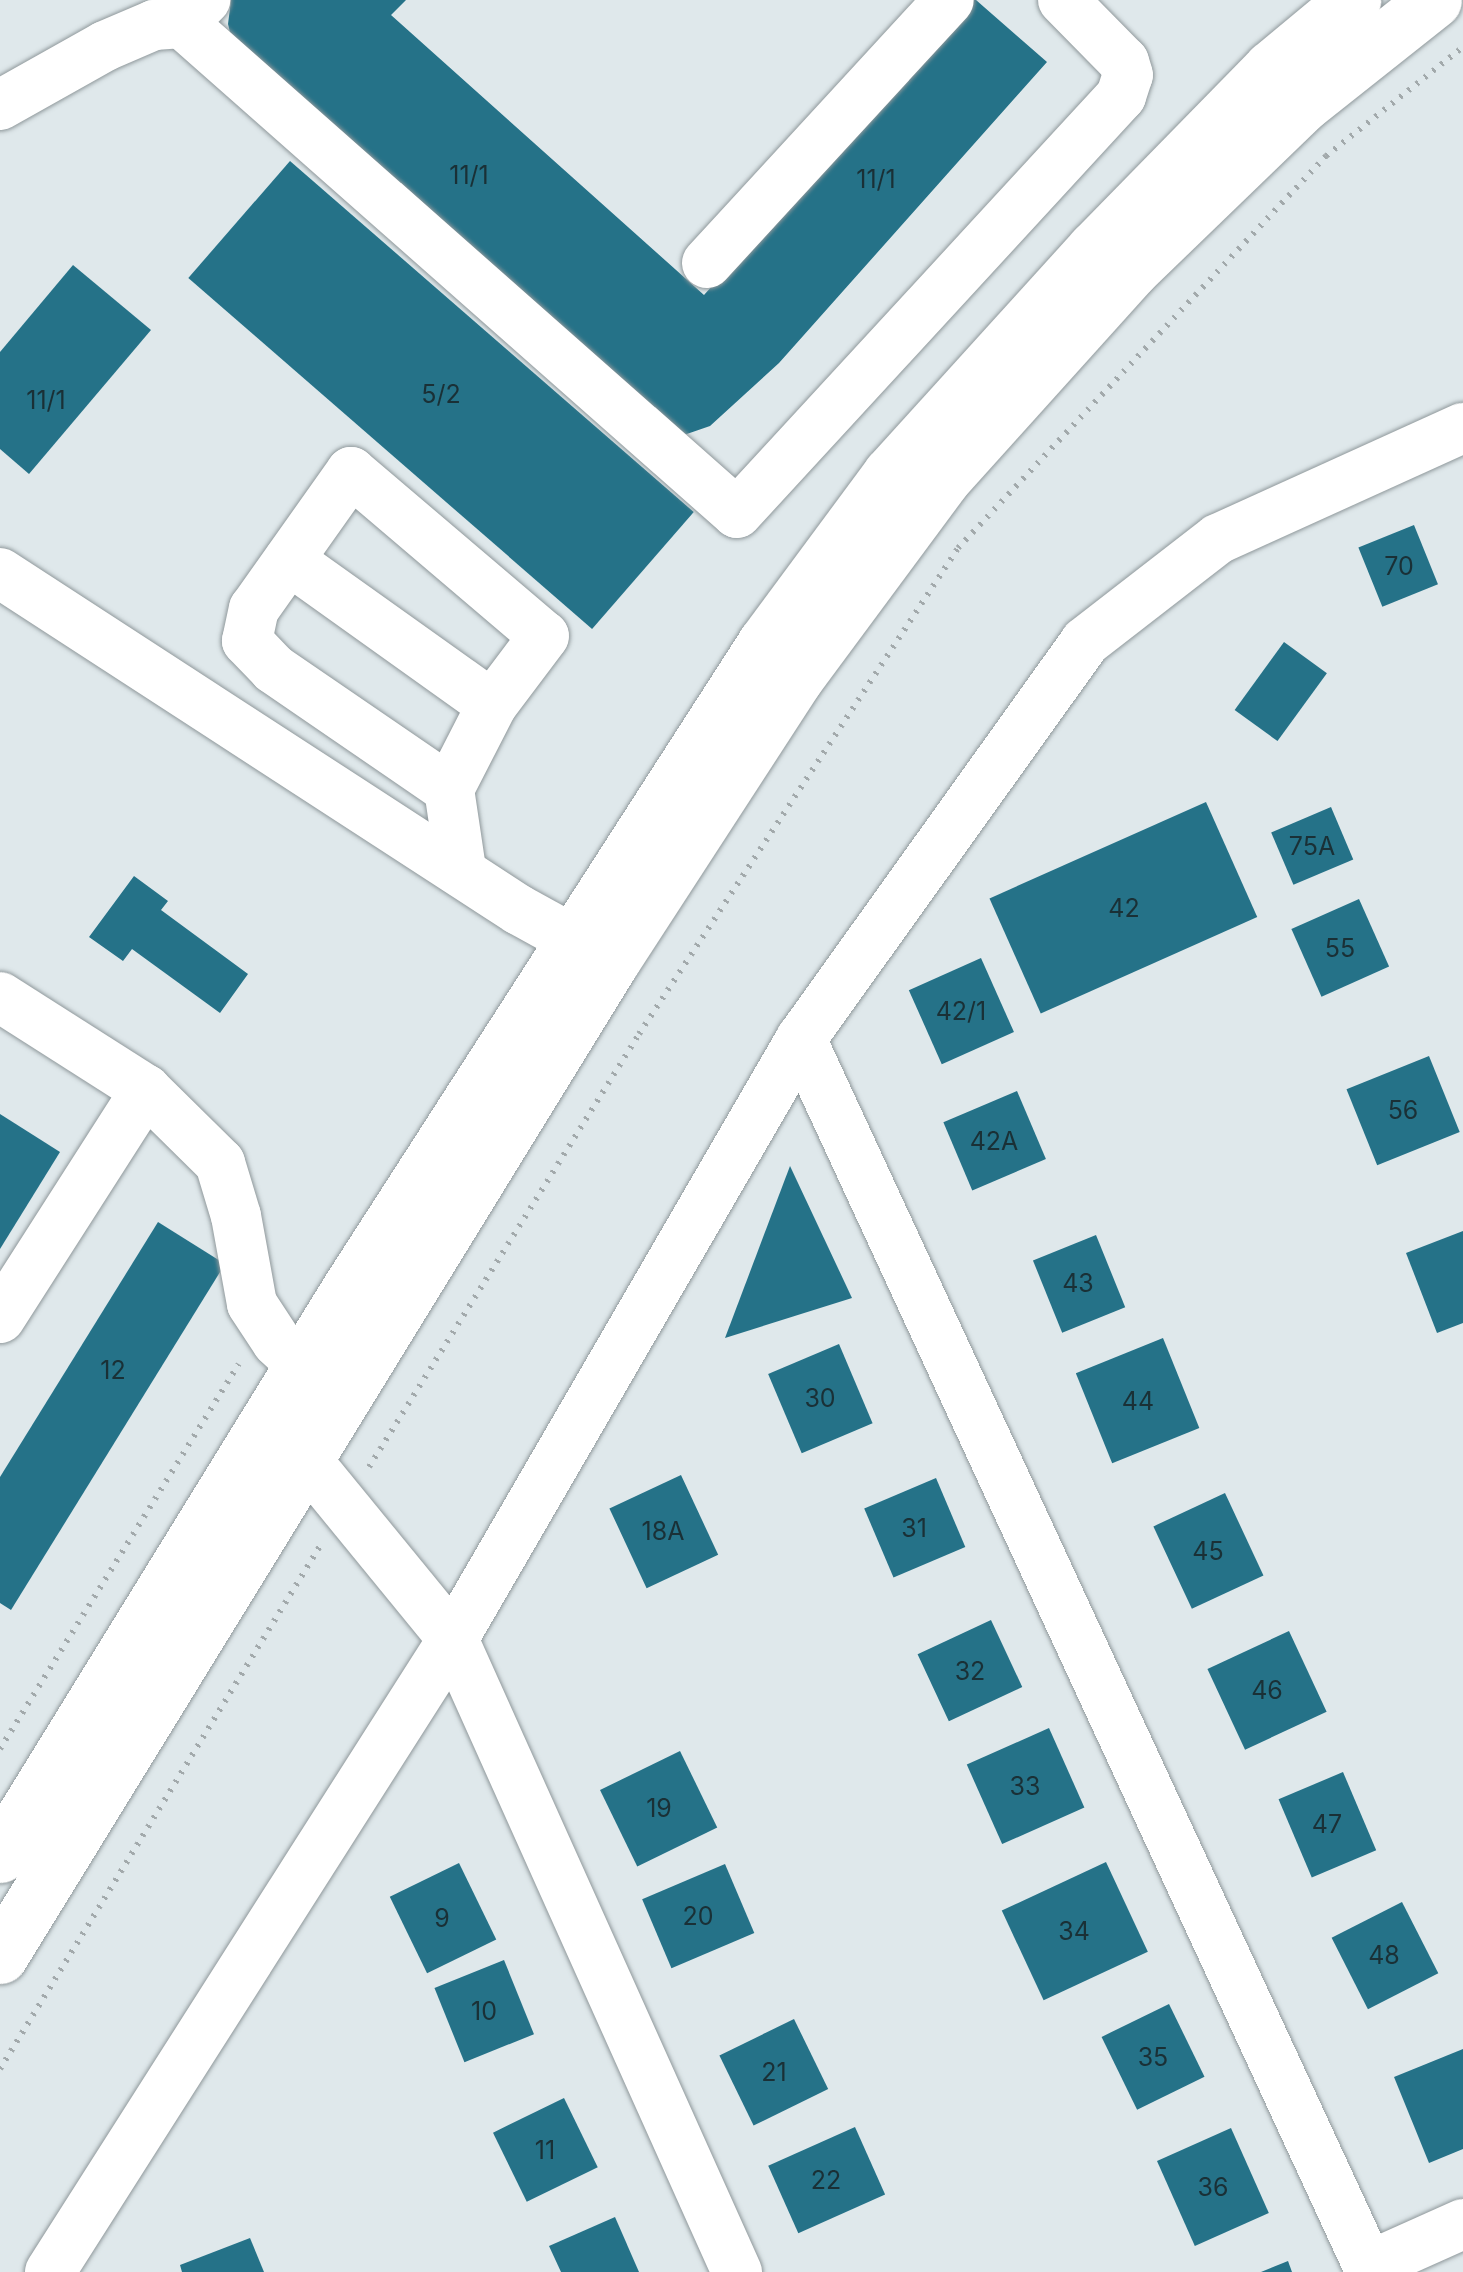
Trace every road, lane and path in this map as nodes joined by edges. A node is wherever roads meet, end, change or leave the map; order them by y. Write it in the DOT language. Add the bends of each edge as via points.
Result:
graph roads {
  1 [pos="950,0"];
  2 [pos="1063,0"];
  3 [pos="1353,0"];
  4 [pos="1434,0"];
  5 [pos="194,12"];
  6 [pos="1463,47"];
  7 [pos="1,103"];
  8 [pos="707,263"];
  9 [pos="1463,428"];
  10 [pos="289,560"];
  11 [pos="0,573"];
  12 [pos="492,705"];
  13 [pos="449,789"];
  14 [pos="460,869"];
  15 [pos="594,951"];
  16 [pos="0,997"];
  17 [pos="801,1039"];
  18 [pos="146,1090"];
  19 [pos="349,1289"];
  20 [pos="0,1318"];
  21 [pos="392,1320"];
  22 [pos="302,1364"];
  23 [pos="271,1416"];
  24 [pos="305,1461"];
  25 [pos="344,1507"];
  26 [pos="452,1639"];
  27 [pos="0,1855"];
  28 [pos="0,1956"];
  29 [pos="0,2069"];
  30 [pos="1463,2224"];
  31 [pos="1370,2269"];
  32 [pos="53,2270"];
  33 [pos="737,2272"];
  1 -- 8 [label="street"];
  2 -- 5 [label="street" via="1124,62 1128,74 1121,96 737,513"];
  3 -- 15 [label="main road" via="1257,82 890,474 764,643"];
  4 -- 15 [label="main road" via="1303,104 1146,256 942,480"];
  5 -- 7 [label="street" via="105,46"];
  6 -- 25 [label="path" via="1326,156 958,548 640,1034"];
  9 -- 17 [label="street" via="1218,540 1086,642"];
  10 -- 12 [label="street"];
  10 -- 12 [label="street" via="351,472 544,636"];
  10 -- 13 [label="street" via="254,608 248,641 274,668"];
  11 -- 14 [label="street"];
  12 -- 13 [label="street"];
  13 -- 14 [label="street"];
  14 -- 15 [label="street"];
  15 -- 19 [label="main road"];
  15 -- 21 [label="main road"];
  16 -- 18 [label="street"];
  17 -- 26 [label="street"];
  17 -- 31 [label="street"];
  18 -- 20 [label="street"];
  18 -- 22 [label="street" via="220,1163 252,1304 276,1342"];
  19 -- 21 [label="street"];
  19 -- 22 [label="main road"];
  21 -- 24 [label="main road"];
  22 -- 23 [label="main road"];
  23 -- 24 [label="street"];
  23 -- 27 [label="main road"];
  24 -- 25 [label="street"];
  24 -- 28 [label="main road"];
  25 -- 26 [label="street"];
  25 -- 29 [label="path"];
  26 -- 32 [label="street"];
  26 -- 33 [label="street"];
  30 -- 31 [label="street"];
}
